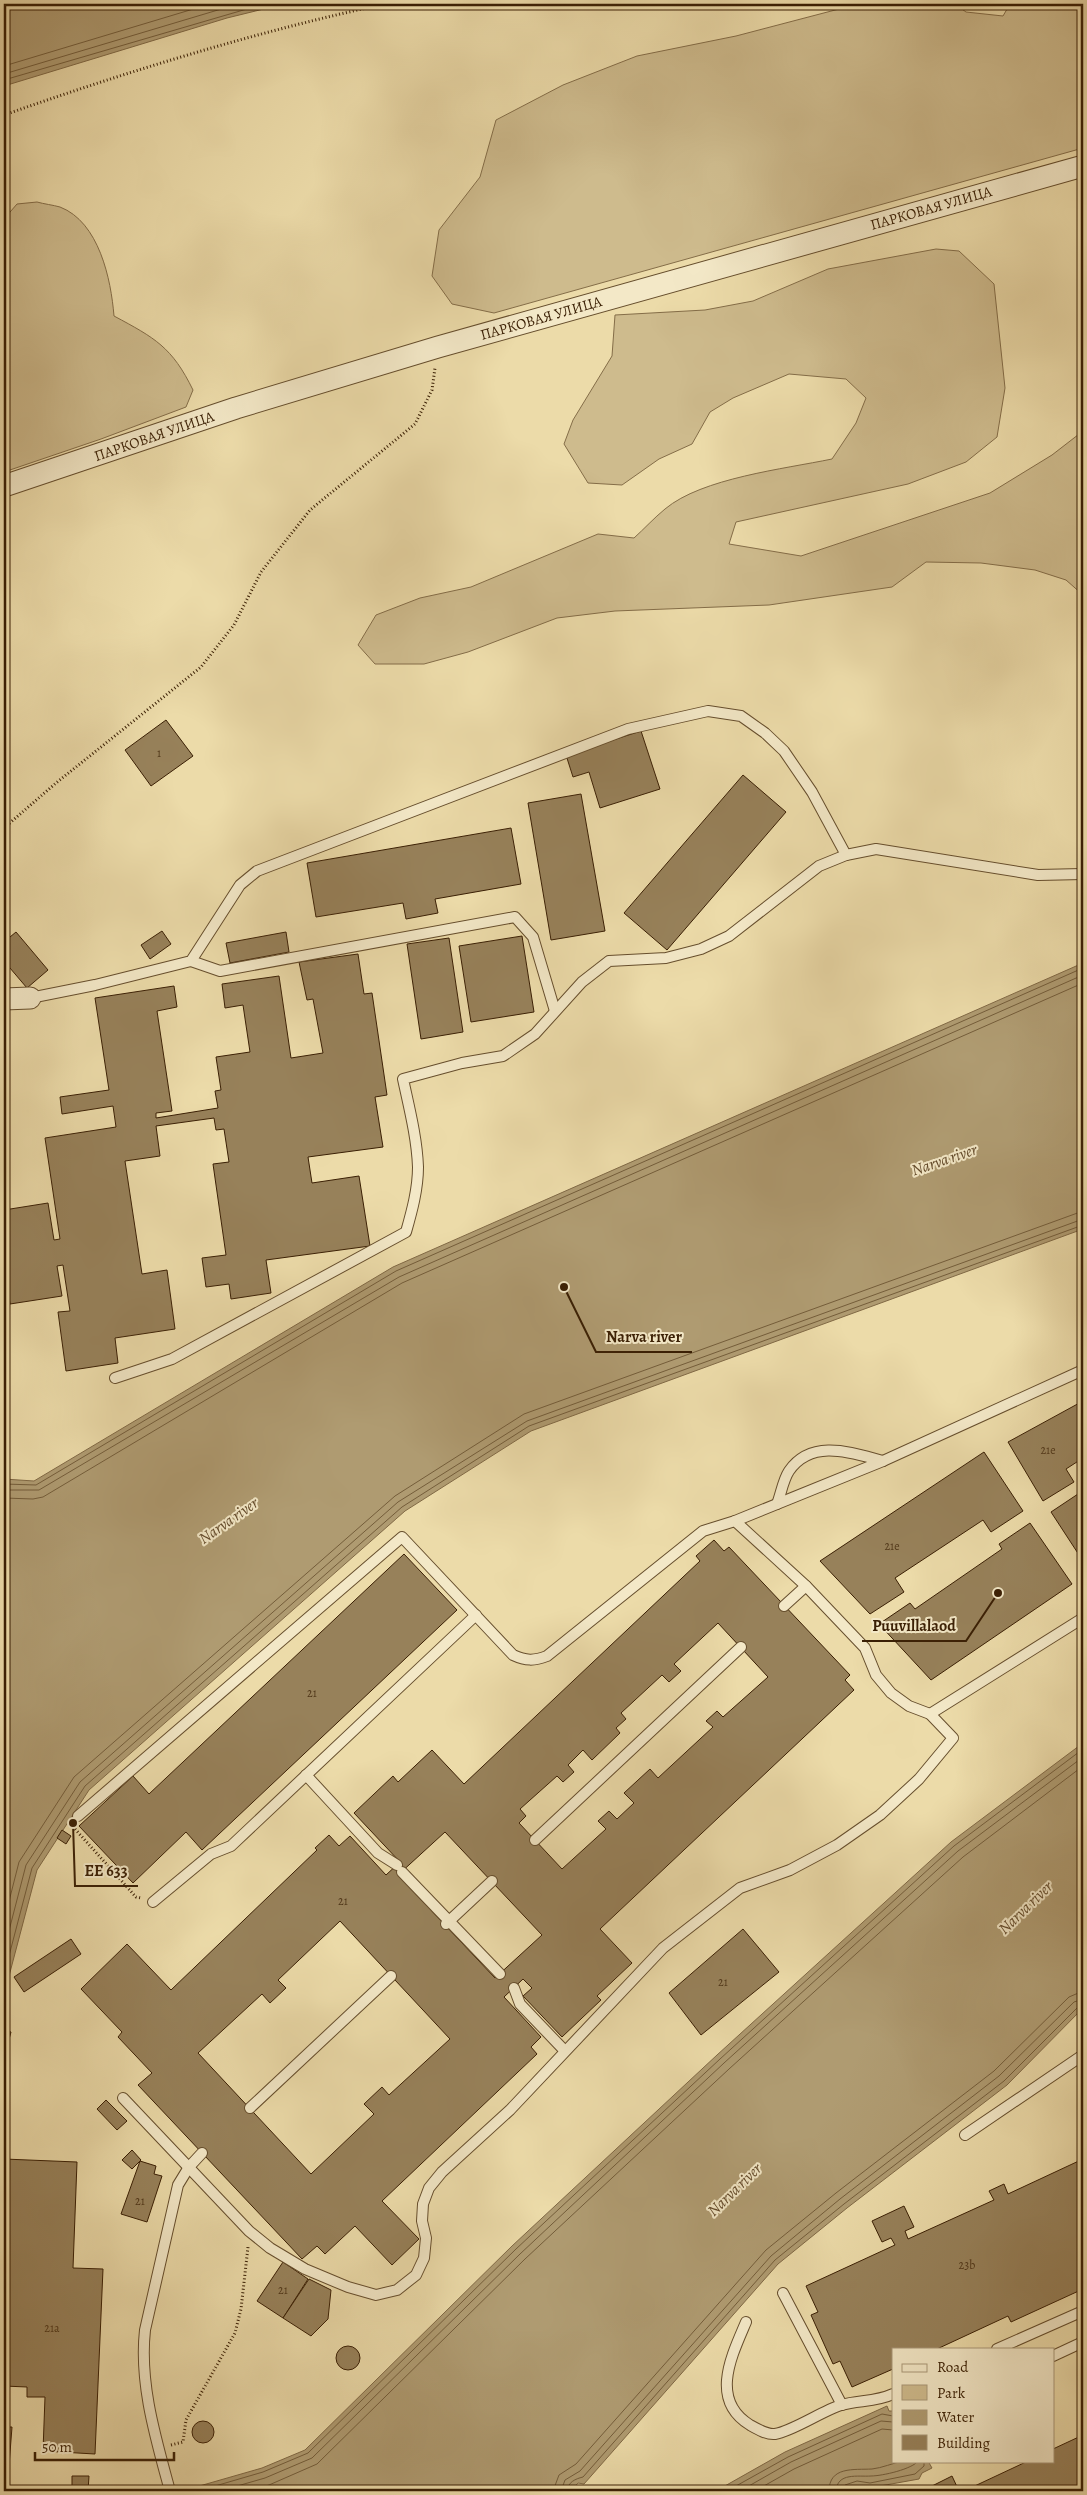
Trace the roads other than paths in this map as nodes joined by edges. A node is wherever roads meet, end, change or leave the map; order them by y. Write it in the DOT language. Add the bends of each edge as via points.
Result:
graph roads {
  1 [pos="1083,166"];
  2 [pos="4,486"];
  3 [pos="846,855"];
  4 [pos="1083,874"];
  5 [pos="191,961"];
  6 [pos="30,998"];
  7 [pos="4,999"];
  8 [pos="554,1011"];
  9 [pos="1083,1370"];
  10 [pos="115,1378"];
  11 [pos="883,1462"];
  12 [pos="777,1504"];
  13 [pos="735,1521"];
  14 [pos="806,1586"];
  15 [pos="784,1606"];
  16 [pos="476,1615"];
  17 [pos="1083,1618"];
  18 [pos="741,1647"];
  19 [pos="930,1714"];
  20 [pos="306,1775"];
  21 [pos="78,1816"];
  22 [pos="535,1840"];
  23 [pos="492,1882"];
  24 [pos="153,1902"];
  25 [pos="447,1923"];
  26 [pos="500,1974"];
  27 [pos="391,1976"];
  28 [pos="514,1988"];
  29 [pos="564,2050"];
  30 [pos="1083,2055"];
  31 [pos="123,2098"];
  32 [pos="250,2108"];
  33 [pos="965,2135"];
  34 [pos="202,2153"];
  35 [pos="189,2167"];
  36 [pos="783,2293"];
  37 [pos="1083,2311"];
  38 [pos="746,2322"];
  39 [pos="1083,2342"];
  40 [pos="999,2348"];
  41 [pos="1054,2356"];
  42 [pos="892,2394"];
  43 [pos="842,2405"];
  44 [pos="170,2491"];
  1 -- 2 [label="street, ПАРКОВАЯ УЛИЦА" via="438,347 236,408"];
  3 -- 4 [label="lane" via="876,849 1038,875"];
  3 -- 5 [label="lane" via="812,792 784,750 741,716 708,710 628,729 257,871 240,885"];
  3 -- 8 [label="lane" via="819,866 729,936 715,943 666,958 608,961"];
  5 -- 6 [label="lane"];
  5 -- 8 [label="lane" via="220,971 515,917 533,937"];
  6 -- 7 [label="street"];
  8 -- 10 [label="lane" via="535,1034 503,1056 403,1079 418,1168 414,1203 406,1232 172,1359"];
  9 -- 11 [label="lane"];
  11 -- 12 [label="lane"];
  11 -- 12 [label="lane" via="843,1450 824,1450 802,1458 789,1472"];
  12 -- 13 [label="lane"];
  13 -- 14 [label="lane"];
  13 -- 16 [label="lane" via="704,1531 547,1656 536,1660 524,1660 513,1655"];
  14 -- 15 [label="lane"];
  14 -- 19 [label="lane" via="865,1648 876,1675 891,1694"];
  16 -- 20 [label="lane"];
  16 -- 21 [label="lane" via="402,1537"];
  17 -- 19 [label="lane"];
  18 -- 22 [label="lane"];
  19 -- 29 [label="lane" via="953,1738 919,1779 880,1815 837,1845 790,1870 740,1888 663,1948"];
  20 -- 24 [label="lane" via="231,1846 211,1854"];
  20 -- 25 [label="lane"];
  23 -- 25 [label="lane"];
  25 -- 26 [label="lane"];
  27 -- 32 [label="lane"];
  28 -- 29 [label="lane" via="520,2004"];
  29 -- 35 [label="lane" via="510,2110 442,2172 429,2188 423,2204 424,2258 416,2275 397,2290 376,2295 305,2269 249,2231"];
  30 -- 33 [label="lane"];
  31 -- 35 [label="lane"];
  34 -- 35 [label="lane"];
  35 -- 44 [label="lane" via="178,2185 144,2338 144,2371 158,2448"];
  36 -- 43 [label="lane"];
  37 -- 40 [label="lane"];
  38 -- 43 [label="lane" via="726,2375 732,2404 745,2422 760,2431 774,2434"];
  39 -- 41 [label="lane"];
  42 -- 43 [label="lane" via="879,2400"];
}
